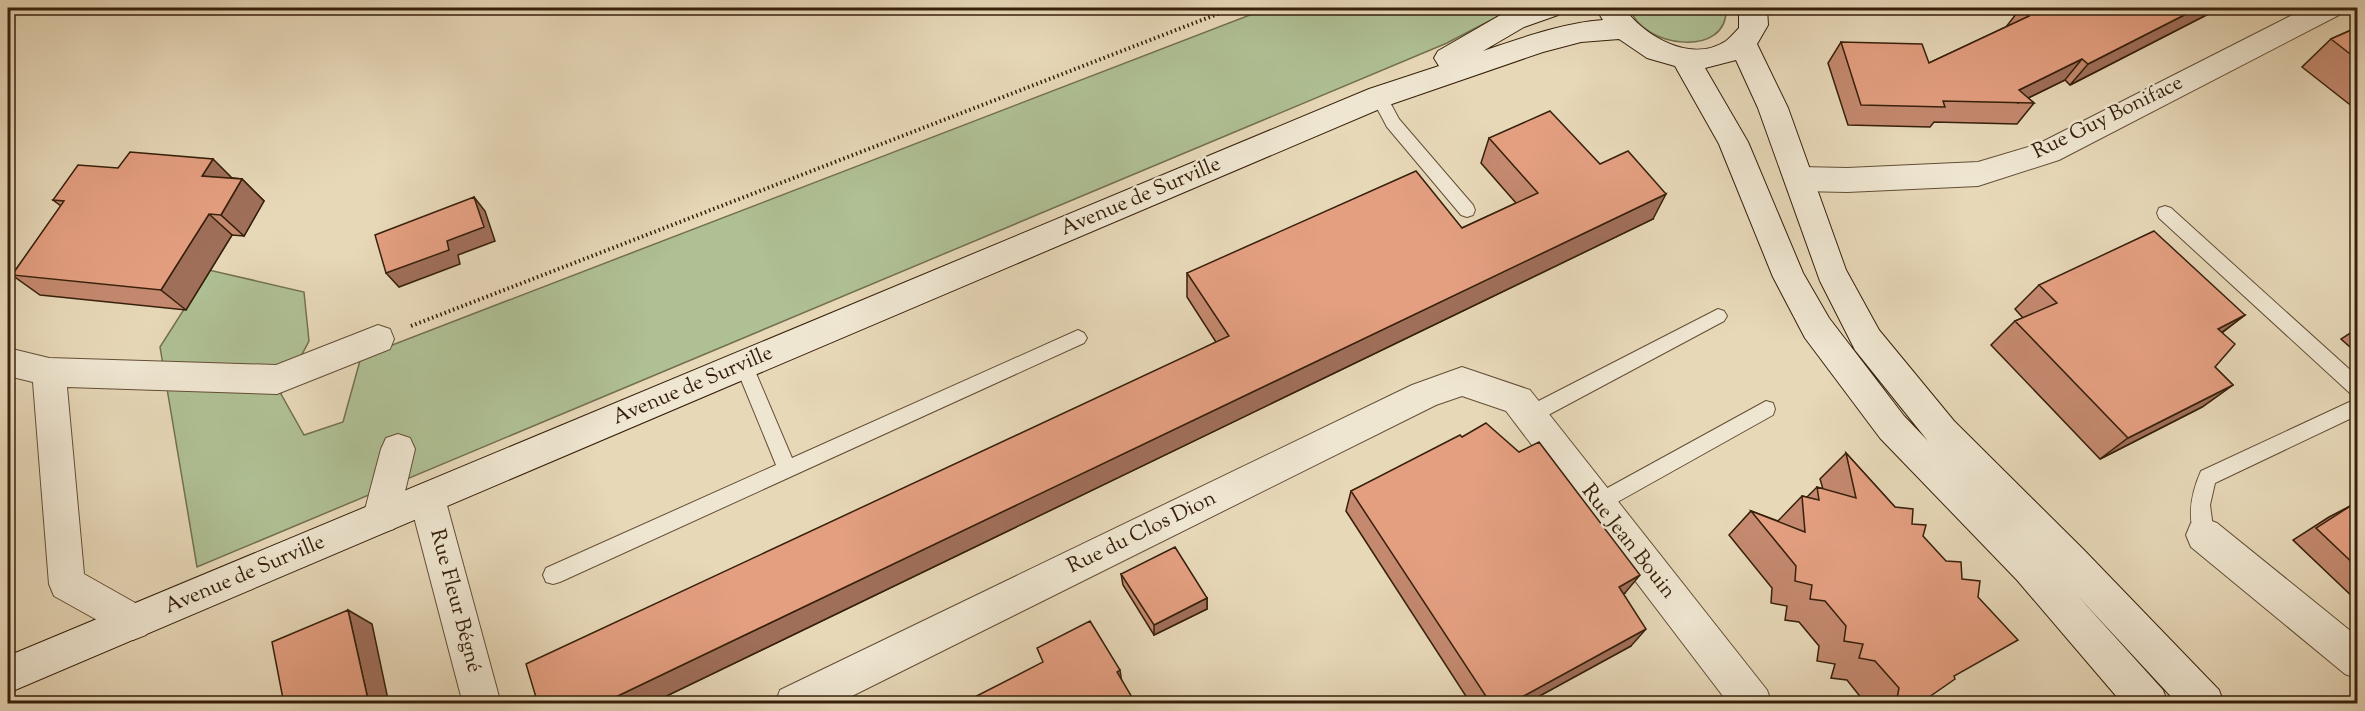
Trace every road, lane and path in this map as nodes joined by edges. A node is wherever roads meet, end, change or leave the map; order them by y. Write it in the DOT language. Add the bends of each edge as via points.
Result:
graph roads {
  1 [pos="1233,8"];
  2 [pos="1548,8"];
  3 [pos="1753,8"];
  4 [pos="2329,8"];
  5 [pos="1617,18"];
  6 [pos="1743,43"];
  7 [pos="1684,58"];
  8 [pos="1379,97"];
  9 [pos="1800,179"];
  10 [pos="1467,210"];
  11 [pos="2165,213"];
  12 [pos="1718,316"];
  13 [pos="1078,338"];
  14 [pos="378,339"];
  15 [pos="8,362"];
  16 [pos="744,365"];
  17 [pos="49,372"];
  18 [pos="2358,388"];
  19 [pos="1494,391"];
  20 [pos="2358,406"];
  21 [pos="1766,409"];
  22 [pos="1530,415"];
  23 [pos="398,449"];
  24 [pos="788,470"];
  25 [pos="427,498"];
  26 [pos="1598,503"];
  27 [pos="381,517"];
  28 [pos="2204,535"];
  29 [pos="554,575"];
  30 [pos="133,622"];
  31 [pos="2358,662"];
  32 [pos="8,675"];
  33 [pos="482,704"];
  34 [pos="794,704"];
  35 [pos="1753,704"];
  36 [pos="2149,704"];
  37 [pos="2205,704"];
  1 -- 14 [label="path"];
  2 -- 8 [label="street, Avenue de Surville" via="1514,20"];
  3 -- 6 [label="street" via="1753,28"];
  4 -- 9 [label="street, Rue Guy Boniface" via="2048,152 1978,174"];
  5 -- 7 [label="street, Avenue de Surville" via="1640,43"];
  5 -- 8 [label="street, Avenue de Surville"];
  6 -- 7 [label="street, Avenue de Surville" via="1728,53"];
  6 -- 9 [label="street"];
  7 -- 36 [label="street" via="1733,142 1789,278 1817,328 1892,427 2030,568"];
  8 -- 10 [label="lane" via="1393,123"];
  8 -- 16 [label="street, Avenue de Surville"];
  9 -- 37 [label="street" via="1831,272 1867,340 1942,432"];
  11 -- 18 [label="lane"];
  12 -- 22 [label="lane"];
  13 -- 24 [label="lane"];
  14 -- 17 [label="street" via="277,380"];
  15 -- 17 [label="street"];
  16 -- 24 [label="lane"];
  16 -- 25 [label="street, Avenue de Surville"];
  17 -- 30 [label="street" via="67,584"];
  19 -- 22 [label="street, Rue Jean Bouin" via="1518,400"];
  19 -- 34 [label="street, Rue du Clos Dion" via="1462,381 1424,395"];
  20 -- 28 [label="lane" via="2208,477 2201,492 2199,515"];
  21 -- 26 [label="lane"];
  22 -- 26 [label="street, Rue Jean Bouin"];
  23 -- 27 [label="street"];
  24 -- 29 [label="lane"];
  25 -- 27 [label="street, Avenue de Surville"];
  25 -- 33 [label="street, Rue Fleur Bégné"];
  26 -- 35 [label="street, Rue Jean Bouin"];
  27 -- 30 [label="street, Avenue de Surville"];
  28 -- 31 [label="street"];
  30 -- 32 [label="street, Avenue de Surville"];
}
